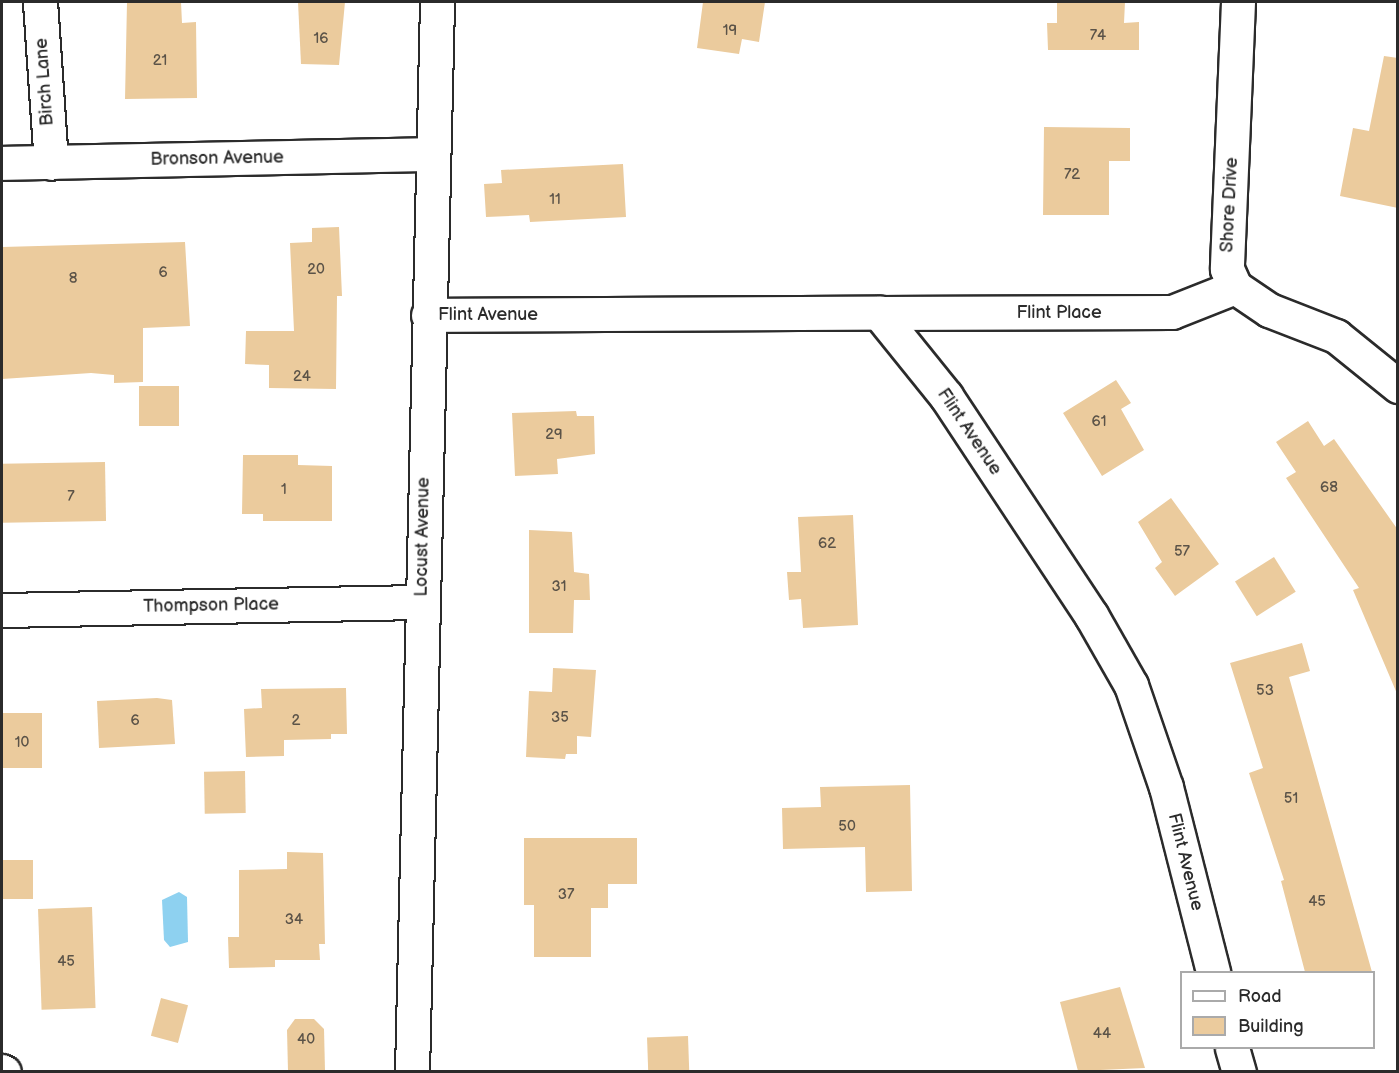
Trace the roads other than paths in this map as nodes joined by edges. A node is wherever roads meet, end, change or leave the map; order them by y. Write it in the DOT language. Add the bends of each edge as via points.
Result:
graph roads {
  1 [pos="40,2"];
  2 [pos="437,2"];
  3 [pos="1238,2"];
  4 [pos="433,154"];
  5 [pos="2,163"];
  6 [pos="51,163"];
  7 [pos="1235,287"];
  8 [pos="879,313"];
  9 [pos="428,315"];
  10 [pos="1398,386"];
  11 [pos="421,602"];
  12 [pos="2,610"];
  13 [pos="1213,971"];
  14 [pos="1233,1049"];
  15 [pos="412,1071"];
  16 [pos="1239,1071"];
  1 -- 6 [label="street, Birch Lane"];
  2 -- 4 [label="street, Locust Avenue"];
  3 -- 7 [label="street, Shore Drive" via="1227,269"];
  4 -- 6 [label="street, Bronson Avenue"];
  4 -- 9 [label="street, Locust Avenue"];
  5 -- 6 [label="street, Bronson Avenue"];
  7 -- 8 [label="street, Flint Place" via="1172,312"];
  7 -- 10 [label="street" via="1269,310 1336,336"];
  8 -- 9 [label="street, Flint Avenue"];
  8 -- 13 [label="street, Flint Avenue" via="946,396 1091,615 1131,685 1166,787"];
  9 -- 11 [label="street, Locust Avenue"];
  11 -- 12 [label="street, Thompson Place"];
  11 -- 15 [label="street, Locust Avenue"];
  14 -- 16 [label="street"];
}
